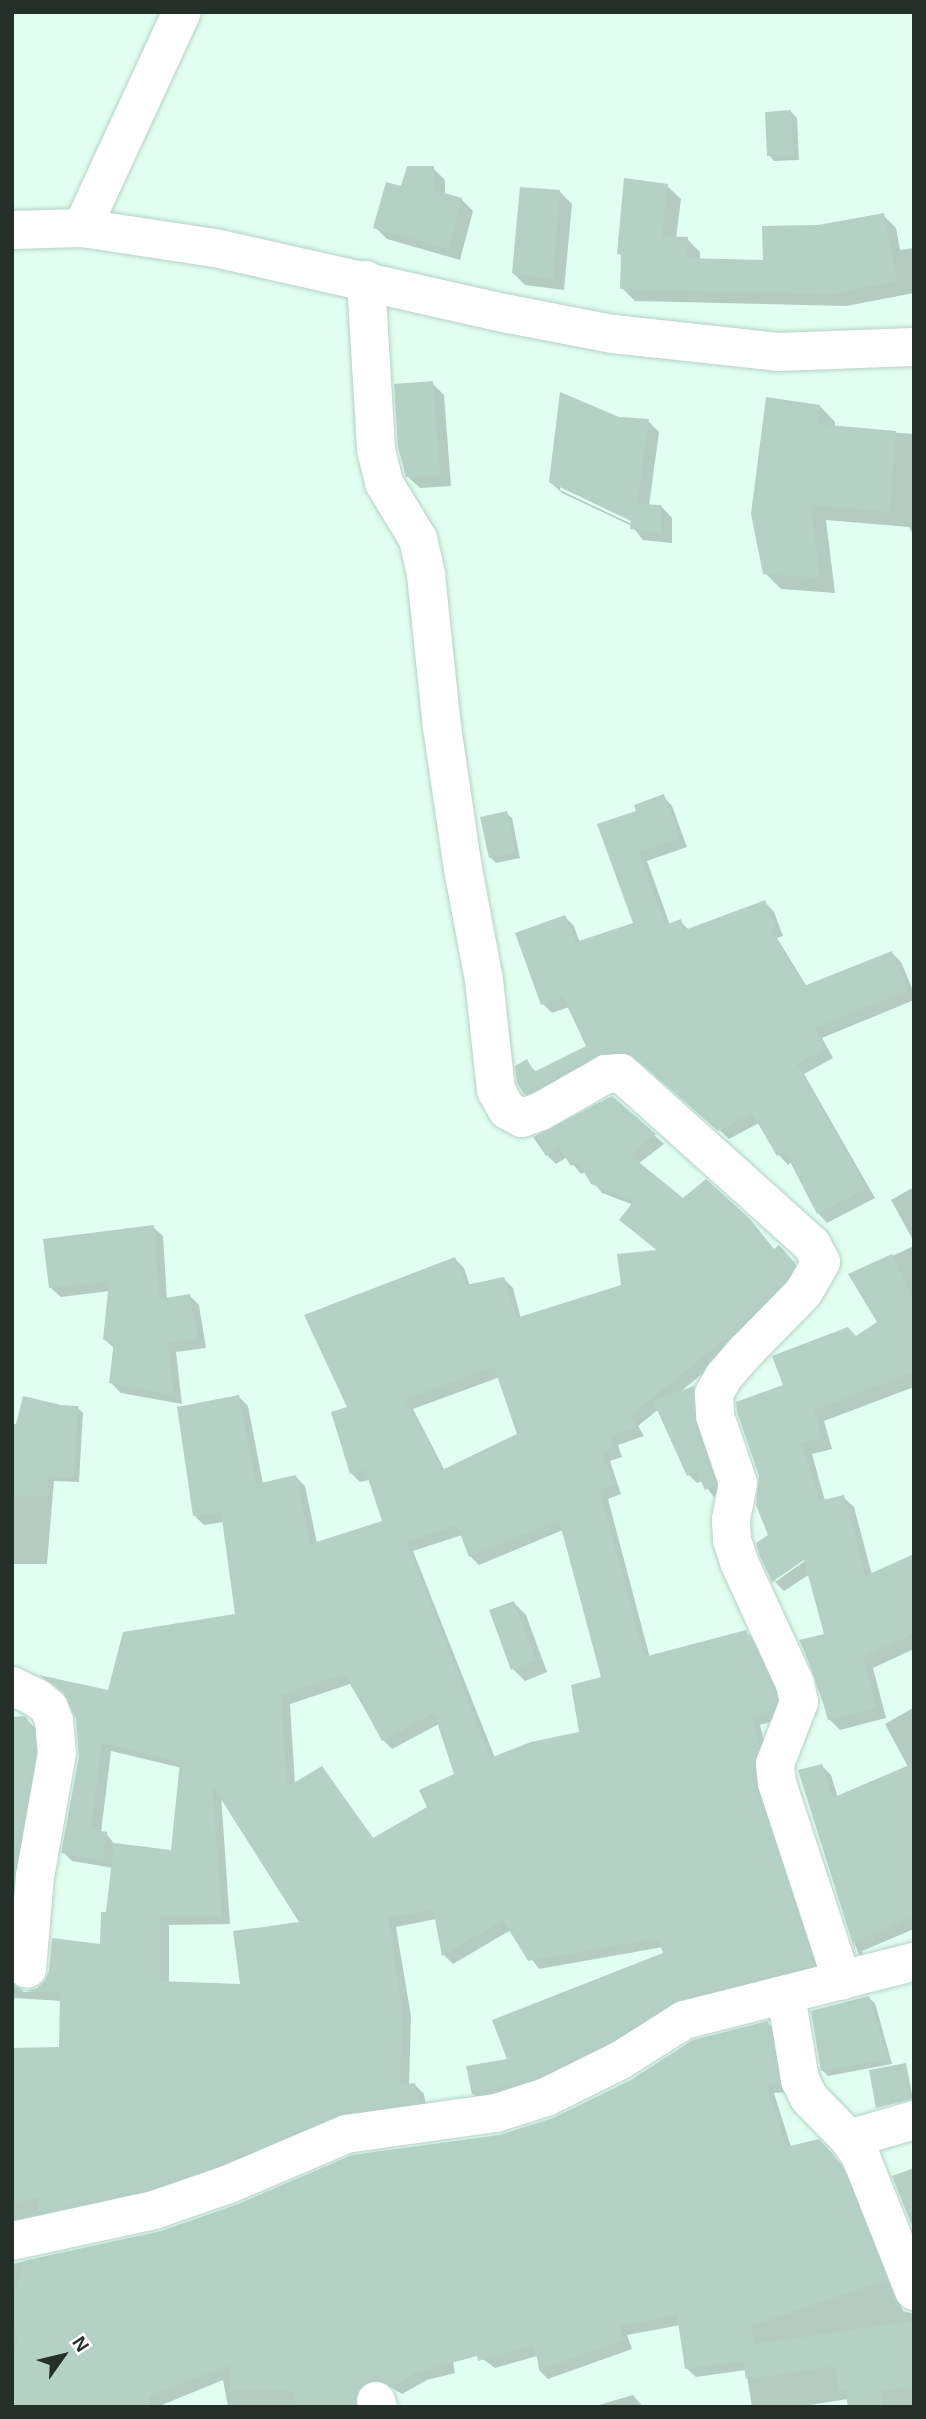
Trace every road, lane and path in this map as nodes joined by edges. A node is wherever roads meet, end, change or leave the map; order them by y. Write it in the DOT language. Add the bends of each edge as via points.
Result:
graph roads {
  1 [pos="182,12"];
  2 [pos="82,228"];
  3 [pos="12,230"];
  4 [pos="366,280"];
  5 [pos="914,347"];
  6 [pos="12,1686"];
  7 [pos="914,1962"];
  8 [pos="27,1969"];
  9 [pos="842,1981"];
  10 [pos="786,1995"];
  11 [pos="914,2120"];
  12 [pos="849,2139"];
  13 [pos="12,2241"];
  14 [pos="914,2291"];
  1 -- 2 [label="main road"];
  2 -- 3 [label="main road"];
  2 -- 4 [label="main road" via="215,248"];
  4 -- 5 [label="main road" via="613,334 778,352"];
  4 -- 9 [label="main road" via="376,450 384,483 418,539 426,575 442,727 484,980 496,1090 507,1110 522,1118 606,1074 621,1073 812,1245 821,1262 804,1292 746,1351 714,1394 715,1416 738,1483 732,1540 799,1702 775,1764 777,1783"];
  6 -- 8 [label="main road" via="48,1708 57,1753 35,1876"];
  7 -- 9 [label="main road"];
  9 -- 10 [label="main road"];
  10 -- 12 [label="main road" via="800,2080 808,2098"];
  10 -- 13 [label="main road" via="684,2020 619,2061 547,2097 496,2113 346,2134 154,2210"];
  11 -- 12 [label="main road"];
  12 -- 14 [label="main road" via="861,2157"];
}
